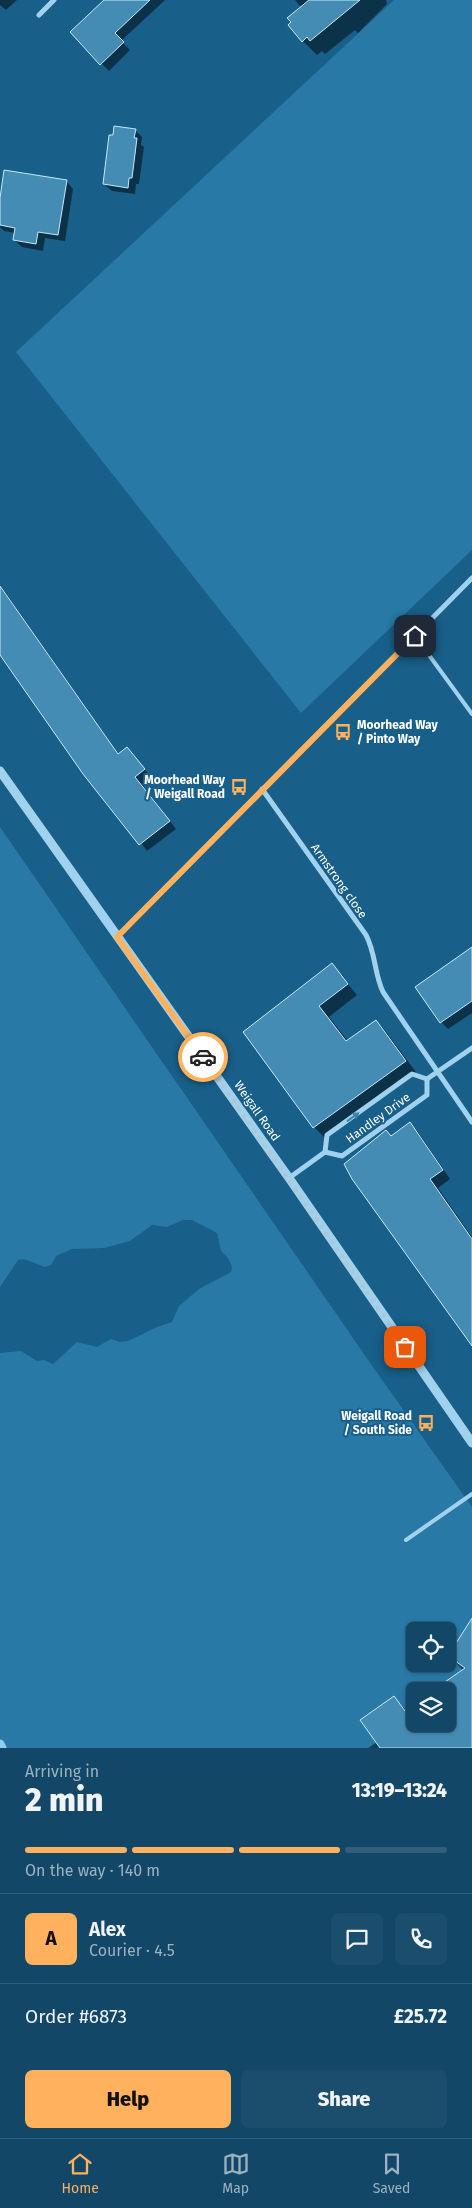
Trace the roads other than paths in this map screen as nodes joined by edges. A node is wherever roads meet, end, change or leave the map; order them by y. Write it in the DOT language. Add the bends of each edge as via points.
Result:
graph roads {
  1 [pos="54,0"];
  2 [pos="39,15"];
  3 [pos="472,578"];
  4 [pos="415,636"];
  5 [pos="472,714"];
  6 [pos="0,771"];
  7 [pos="262,789"];
  8 [pos="117,937"];
  9 [pos="472,1048"];
  10 [pos="438,1072"];
  11 [pos="427,1078"];
  12 [pos="472,1122"];
  13 [pos="325,1152"];
  14 [pos="289,1178"];
  15 [pos="472,1443"];
  16 [pos="472,1494"];
  17 [pos="406,1540"];
  1 -- 2 [label="street"];
  3 -- 4 [label="street"];
  4 -- 5 [label="lane"];
  4 -- 7 [label="street"];
  6 -- 8 [label="street, Weigall Road"];
  7 -- 8 [label="street"];
  7 -- 10 [label="street, Armstrong close" via="369,940 375,956 377,981"];
  8 -- 14 [label="street, Weigall Road"];
  9 -- 10 [label="street, Handley Drive"];
  10 -- 11 [label="street, Handley Drive"];
  10 -- 12 [label="street"];
  13 -- 11 [label="street, Handley Drive, one-way" via="328,1135 412,1074"];
  11 -- 13 [label="street, Handley Drive" via="427,1095 350,1151 342,1156"];
  13 -- 14 [label="street"];
  14 -- 15 [label="street, Weigall Road"];
  16 -- 17 [label="lane"];
}
